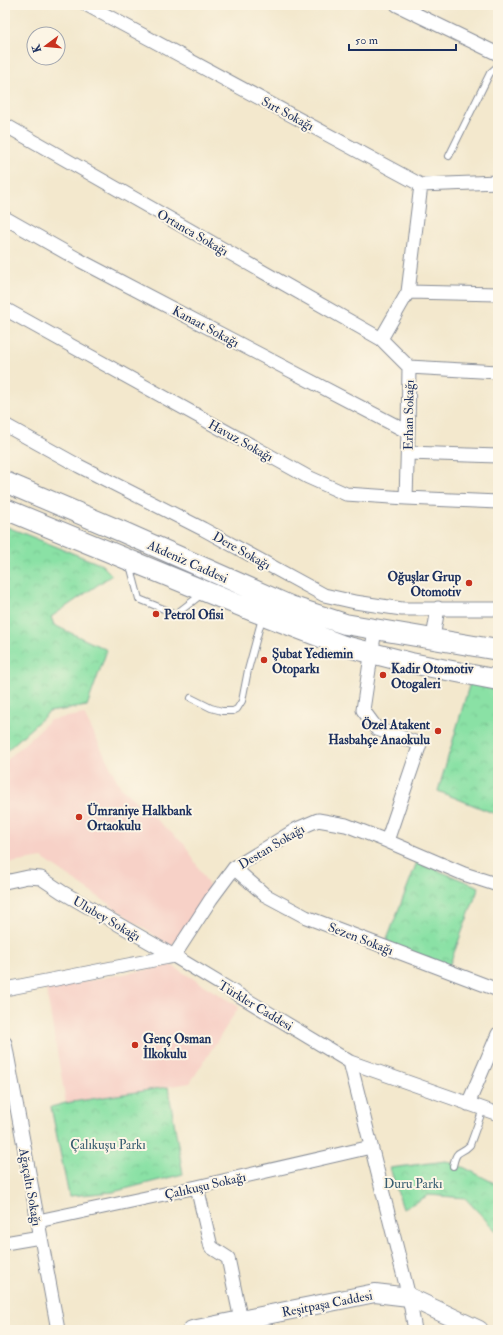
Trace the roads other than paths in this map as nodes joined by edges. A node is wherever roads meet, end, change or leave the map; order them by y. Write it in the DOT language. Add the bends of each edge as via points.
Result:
graph roads {
  1 [pos="87,5"];
  2 [pos="397,5"];
  3 [pos="498,54"];
  4 [pos="498,66"];
  5 [pos="5,125"];
  6 [pos="449,156"];
  7 [pos="498,182"];
  8 [pos="421,185"];
  9 [pos="5,218"];
  10 [pos="408,292"];
  11 [pos="498,294"];
  12 [pos="5,309"];
  13 [pos="381,339"];
  14 [pos="409,367"];
  15 [pos="498,372"];
  16 [pos="5,425"];
  17 [pos="408,432"];
  18 [pos="408,453"];
  19 [pos="498,456"];
  20 [pos="5,482"];
  21 [pos="406,498"];
  22 [pos="498,502"];
  23 [pos="5,509"];
  24 [pos="128,559"];
  25 [pos="206,591"];
  26 [pos="438,608"];
  27 [pos="498,609"];
  28 [pos="263,614"];
  29 [pos="375,629"];
  30 [pos="433,638"];
  31 [pos="498,650"];
  32 [pos="371,653"];
  33 [pos="498,680"];
  34 [pos="191,698"];
  35 [pos="387,841"];
  36 [pos="234,868"];
  37 [pos="5,882"];
  38 [pos="498,885"];
  39 [pos="174,956"];
  40 [pos="5,989"];
  41 [pos="498,990"];
  42 [pos="498,1034"];
  43 [pos="5,1043"];
  44 [pos="350,1062"];
  45 [pos="468,1104"];
  46 [pos="483,1109"];
  47 [pos="498,1114"];
  48 [pos="371,1147"];
  49 [pos="454,1166"];
  50 [pos="197,1187"];
  51 [pos="38,1221"];
  52 [pos="40,1236"];
  53 [pos="5,1243"];
  54 [pos="409,1297"];
  55 [pos="241,1320"];
  56 [pos="58,1330"];
  57 [pos="192,1330"];
  58 [pos="415,1330"];
  59 [pos="479,1330"];
  1 -- 8 [label="street, Sırt Sokağı"];
  2 -- 3 [label="street"];
  4 -- 6 [label="lane" via="490,73"];
  5 -- 13 [label="street, Ortanca Sokağı"];
  7 -- 8 [label="street"];
  8 -- 10 [label="street"];
  9 -- 17 [label="street, Kanaat Sokağı"];
  10 -- 11 [label="street"];
  10 -- 13 [label="street"];
  12 -- 21 [label="street, Havuz Sokağı" via="308,477 346,494"];
  13 -- 14 [label="street, Erhan Sokağı"];
  14 -- 15 [label="street"];
  14 -- 17 [label="street, Erhan Sokağı"];
  16 -- 26 [label="street, Dere Sokağı" via="324,595 402,609"];
  17 -- 18 [label="street, Erhan Sokağı"];
  18 -- 19 [label="street"];
  18 -- 21 [label="street, Erhan Sokağı"];
  20 -- 29 [label="main road, Akdeniz Caddesi" via="290,606 345,624"];
  21 -- 22 [label="street, Havuz Sokağı"];
  23 -- 24 [label="main road, Akdeniz Caddesi"];
  24 -- 25 [label="main road, Akdeniz Caddesi"];
  24 -- 25 [label="lane" via="139,599 151,604 176,614"];
  25 -- 28 [label="main road, Akdeniz Caddesi"];
  26 -- 27 [label="street, Dere Sokağı"];
  26 -- 30 [label="street"];
  28 -- 32 [label="main road, Akdeniz Caddesi" via="344,646"];
  28 -- 34 [label="lane" via="242,701 237,709 222,711"];
  29 -- 30 [label="main road, Akdeniz Caddesi"];
  29 -- 32 [label="street"];
  30 -- 31 [label="main road, Akdeniz Caddesi"];
  32 -- 33 [label="main road, Akdeniz Caddesi"];
  32 -- 35 [label="street" via="363,710 377,729 420,744"];
  35 -- 36 [label="street, Destan Sokağı" via="346,825 318,820 297,829"];
  35 -- 38 [label="street, Destan Sokağı" via="464,874"];
  36 -- 39 [label="street, Destan Sokağı"];
  36 -- 41 [label="street, Sezen Sokağı" via="265,895 306,917"];
  37 -- 39 [label="street, Ulubey Sokağı" via="28,877 41,878"];
  39 -- 40 [label="street"];
  39 -- 44 [label="street, Türkler Caddesi"];
  42 -- 45 [label="street"];
  43 -- 51 [label="street, Ağaçaltı Sokağı"];
  44 -- 45 [label="street, Türkler Caddesi"];
  44 -- 48 [label="street"];
  45 -- 46 [label="street, Türkler Caddesi"];
  46 -- 47 [label="street, Türkler Caddesi"];
  46 -- 49 [label="lane" via="470,1145 458,1152"];
  48 -- 50 [label="street, Çalıkuşu Sokağı"];
  48 -- 54 [label="street"];
  50 -- 51 [label="street, Çalıkuşu Sokağı"];
  50 -- 55 [label="street" via="211,1248 228,1258"];
  51 -- 52 [label="street, Ağaçaltı Sokağı"];
  52 -- 53 [label="street"];
  52 -- 56 [label="street, Ağaçaltı Sokağı"];
  54 -- 55 [label="street, Reşitpaşa Caddesi" via="375,1293"];
  54 -- 58 [label="street"];
  54 -- 59 [label="street, Reşitpaşa Caddesi"];
  55 -- 57 [label="street, Reşitpaşa Caddesi"];
}
